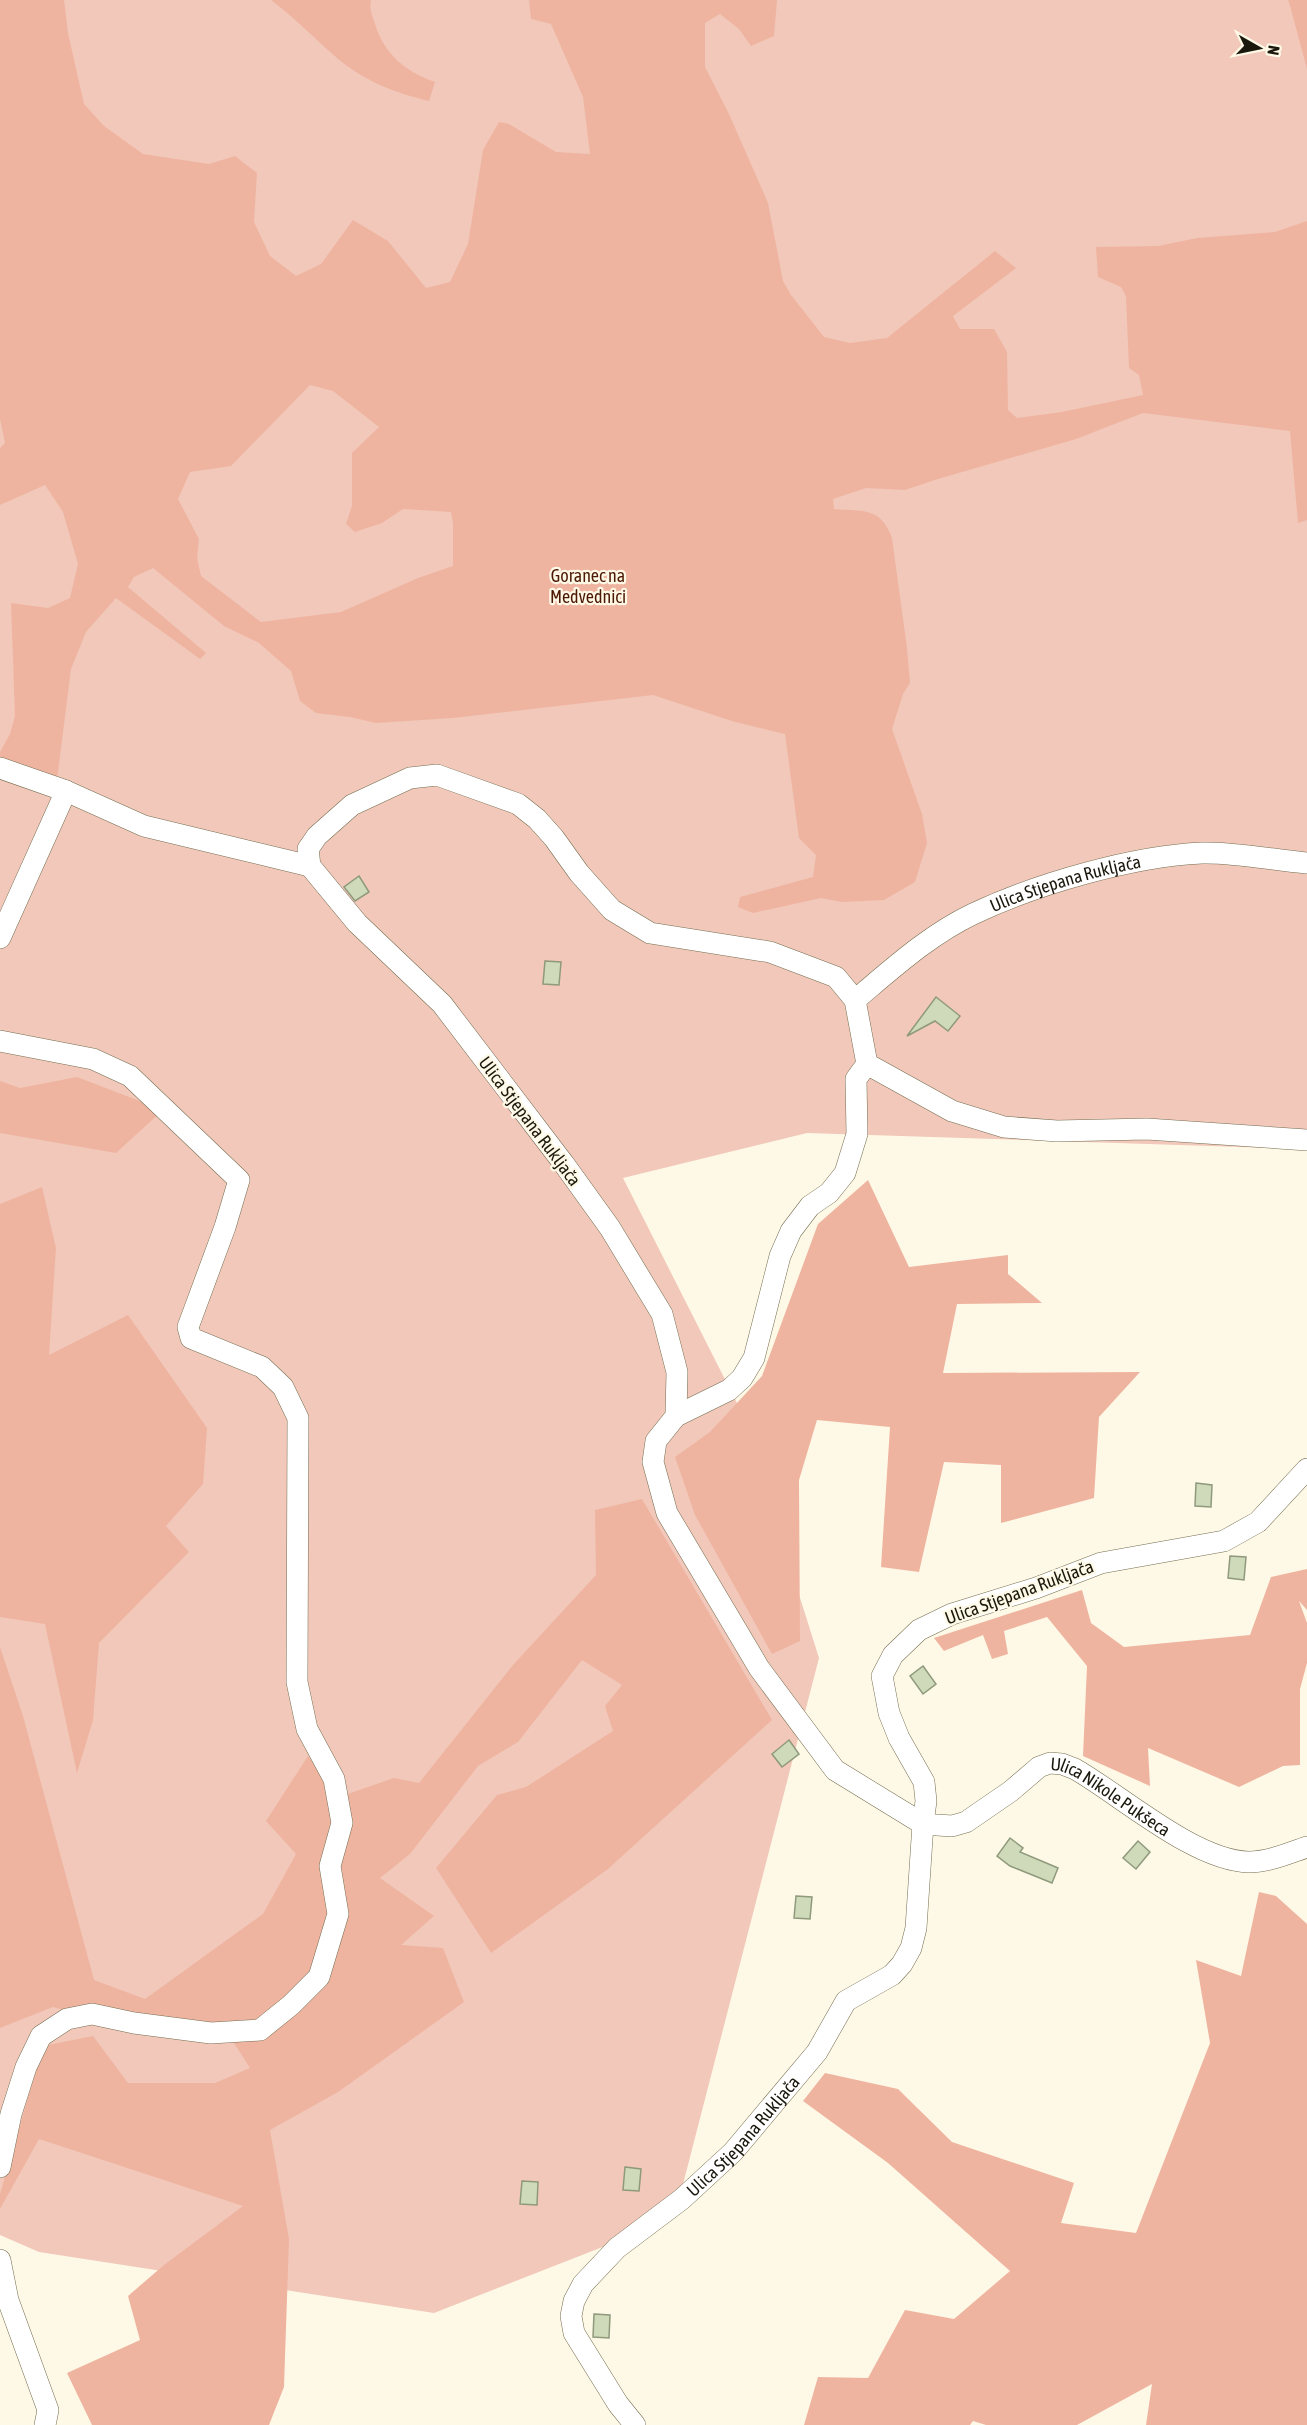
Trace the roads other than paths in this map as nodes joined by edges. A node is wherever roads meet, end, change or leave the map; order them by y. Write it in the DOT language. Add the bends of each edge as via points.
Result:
graph roads {
  1 [pos="0,768"];
  2 [pos="66,791"];
  3 [pos="1307,863"];
  4 [pos="310,866"];
  5 [pos="0,938"];
  6 [pos="855,1000"];
  7 [pos="0,1041"];
  8 [pos="867,1064"];
  9 [pos="1307,1140"];
  10 [pos="676,1416"];
  11 [pos="1307,1469"];
  12 [pos="923,1824"];
  13 [pos="1307,1846"];
  14 [pos="0,2167"];
  15 [pos="0,2260"];
  16 [pos="45,2425"];
  17 [pos="635,2425"];
  1 -- 2 [label="street"];
  2 -- 4 [label="street" via="144,826"];
  2 -- 5 [label="street"];
  3 -- 6 [label="street, Ulica Stjepana Rukljača" via="1203,853 1136,861 1038,888 972,914 917,948"];
  4 -- 6 [label="street" via="308,849 352,805 410,778 436,776 518,804 543,825 612,910 650,933 770,952 837,977"];
  4 -- 10 [label="street, Ulica Stjepana Rukljača" via="357,923 442,1004 610,1228 662,1314 677,1372"];
  6 -- 8 [label="street"];
  7 -- 14 [label="street" via="93,1059 130,1076 239,1180 188,1327 191,1338 262,1367 283,1387 298,1418 297,1682 307,1730 334,1779 342,1823 330,1866 338,1914 319,1977 260,2030 211,2033 92,2014 67,2019 41,2036 36,2046 11,2114"];
  8 -- 9 [label="street" via="952,1111 1004,1127 1058,1131 1147,1129"];
  8 -- 10 [label="street" via="856,1079 857,1134 844,1173 830,1193 810,1206 791,1232 780,1256 754,1358 729,1390"];
  10 -- 12 [label="street" via="656,1441 653,1462 667,1514 759,1668 835,1770"];
  11 -- 12 [label="street, Ulica Stjepana Rukljača" via="1258,1522 1224,1541 1101,1563 952,1614 919,1630 893,1655 882,1676 892,1722 924,1782"];
  12 -- 13 [label="street, Ulica Nikole Pukšeca" via="952,1826 966,1822 1039,1767 1050,1763 1075,1769 1175,1834 1229,1859 1263,1861"];
  12 -- 17 [label="street, Ulica Stjepana Rukljača" via="916,1928 902,1964 892,1975 846,2001 817,2052 733,2152 682,2199 617,2248 583,2284 574,2301 574,2333"];
  15 -- 16 [label="street" via="8,2300 48,2410"];
}
